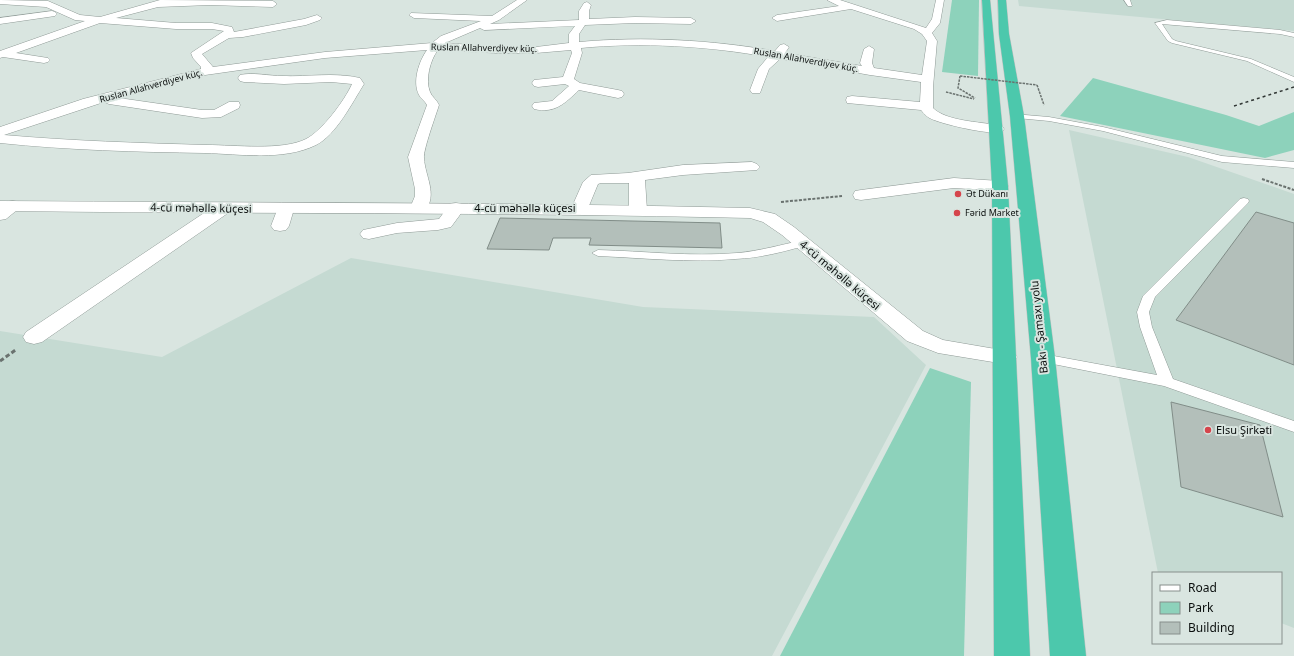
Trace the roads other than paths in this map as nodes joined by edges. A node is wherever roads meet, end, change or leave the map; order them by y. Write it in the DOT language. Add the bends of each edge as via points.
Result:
graph roads {
  1 [pos="168,0"];
  2 [pos="523,0"];
  3 [pos="831,0"];
  4 [pos="940,0"];
  5 [pos="986,0"];
  6 [pos="1002,0"];
  7 [pos="1127,0"];
  8 [pos="0,1"];
  9 [pos="63,1"];
  10 [pos="131,2"];
  11 [pos="45,4"];
  12 [pos="158,4"];
  13 [pos="273,4"];
  14 [pos="587,5"];
  15 [pos="791,5"];
  16 [pos="1130,6"];
  17 [pos="148,7"];
  18 [pos="855,7"];
  19 [pos="454,9"];
  20 [pos="0,12"];
  21 [pos="67,12"];
  22 [pos="414,15"];
  23 [pos="441,15"];
  24 [pos="813,15"];
  25 [pos="496,18"];
  26 [pos="777,18"];
  27 [pos="102,19"];
  28 [pos="320,20"];
  29 [pos="691,21"];
  30 [pos="0,22"];
  31 [pos="582,22"];
  32 [pos="477,26"];
  33 [pos="52,31"];
  34 [pos="68,31"];
  35 [pos="926,32"];
  36 [pos="227,35"];
  37 [pos="1294,35"];
  38 [pos="785,42"];
  39 [pos="435,46"];
  40 [pos="575,46"];
  41 [pos="869,49"];
  42 [pos="1,55"];
  43 [pos="778,56"];
  44 [pos="44,60"];
  45 [pos="207,71"];
  46 [pos="870,72"];
  47 [pos="1294,80"];
  48 [pos="538,83"];
  49 [pos="572,83"];
  50 [pos="927,83"];
  51 [pos="141,88"];
  52 [pos="756,90"];
  53 [pos="618,94"];
  54 [pos="102,98"];
  55 [pos="852,100"];
  56 [pos="234,105"];
  57 [pos="539,106"];
  58 [pos="926,107"];
  59 [pos="1017,116"];
  60 [pos="997,129"];
  61 [pos="0,132"];
  62 [pos="0,139"];
  63 [pos="1294,165"];
  64 [pos="752,167"];
  65 [pos="637,177"];
  66 [pos="1000,186"];
  67 [pos="861,195"];
  68 [pos="1244,201"];
  69 [pos="419,208"];
  70 [pos="456,208"];
  71 [pos="4,209"];
  72 [pos="222,209"];
  73 [pos="580,209"];
  74 [pos="638,210"];
  75 [pos="369,234"];
  76 [pos="802,243"];
  77 [pos="598,253"];
  78 [pos="34,337"];
  79 [pos="1004,357"];
  80 [pos="1043,358"];
  81 [pos="1167,382"];
  82 [pos="1294,427"];
  83 [pos="1012,656"];
  84 [pos="1068,656"];
  1 -- 12 [label="street"];
  2 -- 25 [label="street"];
  3 -- 18 [label="street"];
  4 -- 35 [label="street" via="935,26"];
  5 -- 60 [label="highway"];
  6 -- 59 [label="highway, Bakı - Şamaxı yolu" via="1004,34"];
  7 -- 16 [label="lane"];
  8 -- 11 [label="street"];
  9 -- 11 [label="street"];
  10 -- 17 [label="street"];
  11 -- 20 [label="street"];
  11 -- 21 [label="street"];
  12 -- 13 [label="street"];
  12 -- 17 [label="street"];
  14 -- 31 [label="street"];
  15 -- 24 [label="street"];
  17 -- 27 [label="street"];
  18 -- 24 [label="street"];
  18 -- 35 [label="street"];
  19 -- 23 [label="street"];
  21 -- 27 [label="street" via="76,18"];
  21 -- 30 [label="street"];
  22 -- 23 [label="street"];
  23 -- 25 [label="street"];
  24 -- 26 [label="street"];
  25 -- 32 [label="street"];
  27 -- 34 [label="street"];
  27 -- 36 [label="street" via="224,28 229,31"];
  28 -- 36 [label="street"];
  29 -- 31 [label="street"];
  31 -- 32 [label="street"];
  31 -- 40 [label="street" via="574,34"];
  32 -- 39 [label="street" via="445,38"];
  33 -- 34 [label="street"];
  34 -- 42 [label="street"];
  35 -- 50 [label="street" via="932,41"];
  36 -- 45 [label="street" via="196,53 207,66"];
  37 -- 47 [label="lane" via="1158,23 1174,42 1241,58"];
  38 -- 43 [label="street"];
  39 -- 40 [label="street, Ruslan Allahverdiyev küç." via="519,50"];
  39 -- 45 [label="street, Ruslan Allahverdiyev küç." via="331,55"];
  39 -- 69 [label="street" via="426,59 423,73 424,94 433,105 416,157 423,189"];
  40 -- 43 [label="street, Ruslan Allahverdiyev küç." via="604,42 752,46"];
  40 -- 49 [label="street" via="577,52"];
  41 -- 46 [label="street" via="866,63"];
  42 -- 44 [label="street"];
  43 -- 46 [label="street, Ruslan Allahverdiyev küç."];
  43 -- 52 [label="street" via="763,70"];
  45 -- 51 [label="street, Ruslan Allahverdiyev küç."];
  46 -- 50 [label="street, Ruslan Allahverdiyev küç."];
  48 -- 49 [label="street"];
  49 -- 53 [label="street"];
  49 -- 57 [label="street" via="556,104"];
  50 -- 58 [label="street"];
  51 -- 54 [label="street, Ruslan Allahverdiyev küç."];
  51 -- 62 [label="street" via="257,78 346,79 358,84 342,110 317,138 296,147 242,150 111,147"];
  54 -- 56 [label="street" via="202,114 216,114"];
  54 -- 61 [label="street, Ruslan Allahverdiyev küç."];
  55 -- 58 [label="street"];
  58 -- 60 [label="street" via="934,115 944,119"];
  59 -- 63 [label="lane" via="1103,129 1222,159"];
  59 -- 80 [label="highway, Bakı - Şamaxı yolu"];
  60 -- 66 [label="highway"];
  64 -- 65 [label="street" via="683,170"];
  65 -- 73 [label="street" via="597,178 592,182"];
  65 -- 74 [label="street"];
  66 -- 67 [label="street" via="954,183"];
  66 -- 79 [label="highway"];
  68 -- 81 [label="lane" via="1149,296 1144,312 1146,327"];
  69 -- 70 [label="street, 4-cü məhəllə küçesi"];
  69 -- 72 [label="street, 4-cü məhəllə küçesi" via="283,218"];
  70 -- 73 [label="street, 4-cü məhəllə küçesi"];
  70 -- 75 [label="street" via="445,223"];
  71 -- 72 [label="street, 4-cü məhəllə küçesi"];
  72 -- 78 [label="street"];
  73 -- 74 [label="street, 4-cü məhəllə küçesi"];
  74 -- 76 [label="street, 4-cü məhəllə küçesi" via="760,214 775,221"];
  76 -- 77 [label="lane" via="737,256"];
  76 -- 79 [label="street, 4-cü məhəllə küçesi" via="915,336 938,346"];
  79 -- 83 [label="highway"];
  80 -- 81 [label="lane"];
  80 -- 84 [label="highway, Bakı - Şamaxı yolu"];
  81 -- 82 [label="lane"];
}
